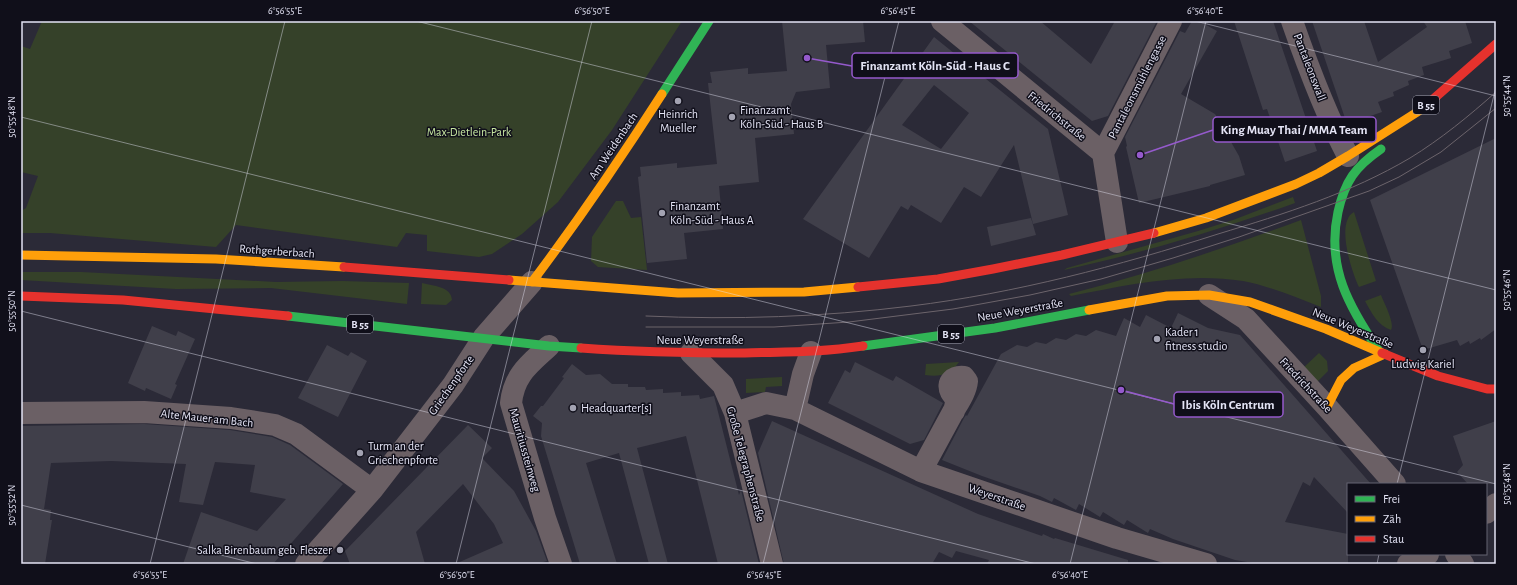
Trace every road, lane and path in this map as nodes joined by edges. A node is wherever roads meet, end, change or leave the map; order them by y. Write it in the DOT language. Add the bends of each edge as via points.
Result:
graph roads {
  1 [pos="710,21"];
  2 [pos="942,21"];
  3 [pos="1171,21"];
  4 [pos="1292,21"];
  5 [pos="1496,44"];
  6 [pos="1420,110"];
  7 [pos="1399,134"];
  8 [pos="1388,144"];
  9 [pos="1103,153"];
  10 [pos="1348,156"];
  11 [pos="1117,242"];
  12 [pos="21,255"];
  13 [pos="532,282"];
  14 [pos="1209,294"];
  15 [pos="21,296"];
  16 [pos="484,337"];
  17 [pos="549,346"];
  18 [pos="810,352"];
  19 [pos="691,353"];
  20 [pos="1382,353"];
  21 [pos="1496,389"];
  22 [pos="1327,407"];
  23 [pos="795,409"];
  24 [pos="954,411"];
  25 [pos="21,412"];
  26 [pos="735,413"];
  27 [pos="921,471"];
  28 [pos="1394,483"];
  29 [pos="372,490"];
  30 [pos="1496,504"];
  31 [pos="1487,512"];
  32 [pos="1426,555"];
  33 [pos="1457,555"];
  34 [pos="315,560"];
  35 [pos="561,564"];
  36 [pos="772,564"];
  37 [pos="1206,564"];
  38 [pos="1408,564"];
  39 [pos="1463,564"];
  1 -- 13 [label="main road, Am Weidenbach" via="624,154"];
  2 -- 9 [label="street, Friedrichstraße"];
  3 -- 9 [label="street, Pantaleonsmühlengasse"];
  4 -- 10 [label="street, Pantaleonswall" via="1338,138"];
  5 -- 6 [label="main road, B 55"];
  6 -- 7 [label="main road"];
  6 -- 10 [label="main road, B 55"];
  8 -- 20 [label="main road" via="1360,164 1355,171 1341,202 1334,237 1341,280 1348,300 1362,327"];
  9 -- 11 [label="street"];
  10 -- 11 [label="main road, B 55" via="1296,184 1206,218 1178,228"];
  11 -- 13 [label="main road, B 55" via="993,269 938,278 804,292 678,293"];
  12 -- 13 [label="main road, Rothgerberbach / B 55" via="216,259"];
  13 -- 16 [label="street, Griechenpforte"];
  14 -- 18 [label="main road, Neue Weyerstraße / B 55" via="1168,296 995,328"];
  14 -- 20 [label="main road, Neue Weyerstraße / B 55" via="1250,302 1304,320"];
  14 -- 22 [label="street, Friedrichstraße" via="1246,319"];
  15 -- 16 [label="main road, B 55" via="123,300 237,310"];
  16 -- 17 [label="main road, Neue Weyerstraße / B 55"];
  16 -- 29 [label="street, Griechenpforte" via="453,385"];
  17 -- 19 [label="main road, Neue Weyerstraße / B 55"];
  17 -- 35 [label="street, Mauritiussteinweg" via="518,378 512,391 511,402"];
  18 -- 19 [label="main road, Neue Weyerstraße / B 55"];
  18 -- 23 [label="street"];
  19 -- 26 [label="street, Große Telegraphenstraße" via="723,385"];
  20 -- 21 [label="main road, Neue Weyerstraße / B 55" via="1438,376"];
  20 -- 22 [label="main road" via="1354,368 1342,380"];
  22 -- 28 [label="street, Friedrichstraße"];
  23 -- 26 [label="street, Weyerstraße" via="766,403"];
  23 -- 27 [label="street, Weyerstraße"];
  24 -- 27 [label="street"];
  25 -- 29 [label="street, Alte Mauer am Bach" via="144,412 231,418 275,425 296,434"];
  26 -- 36 [label="street, Große Telegraphenstraße"];
  27 -- 37 [label="street, Weyerstraße" via="1117,538"];
  29 -- 34 [label="street, Griechenpforte"];
  30 -- 31 [label="street"];
  32 -- 38 [label="street"];
  33 -- 39 [label="street"];
}
